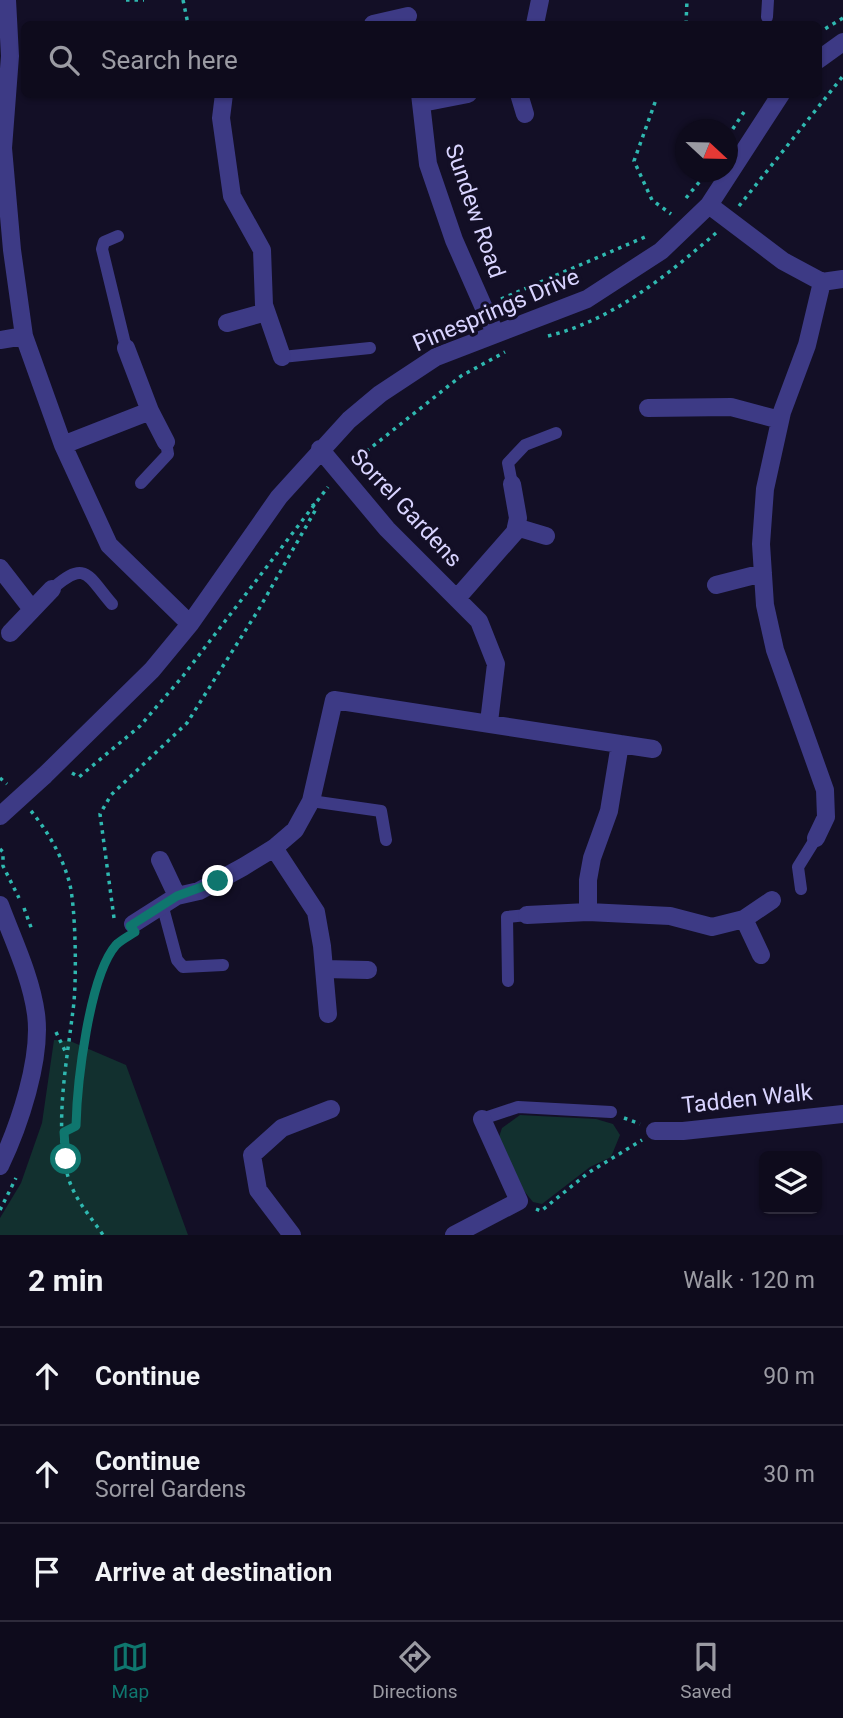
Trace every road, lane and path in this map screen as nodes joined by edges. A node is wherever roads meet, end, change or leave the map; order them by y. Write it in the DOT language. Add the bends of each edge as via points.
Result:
graph roads {
  1 [pos="7,0"];
  2 [pos="126,0"];
  3 [pos="144,0"];
  4 [pos="183,0"];
  5 [pos="540,0"];
  6 [pos="687,0"];
  7 [pos="768,0"];
  8 [pos="409,13"];
  9 [pos="767,17"];
  10 [pos="843,18"];
  11 [pos="187,21"];
  12 [pos="383,21"];
  13 [pos="536,21"];
  14 [pos="687,21"];
  15 [pos="822,31"];
  16 [pos="843,42"];
  17 [pos="822,57"];
  18 [pos="843,76"];
  19 [pos="224,98"];
  20 [pos="520,98"];
  21 [pos="657,98"];
  22 [pos="778,98"];
  23 [pos="421,99"];
  24 [pos="525,114"];
  25 [pos="1,148"];
  26 [pos="699,182"];
  27 [pos="709,205"];
  28 [pos="672,215"];
  29 [pos="727,219"];
  30 [pos="665,222"];
  31 [pos="650,234"];
  32 [pos="118,236"];
  33 [pos="843,279"];
  34 [pos="822,282"];
  35 [pos="483,306"];
  36 [pos="267,312"];
  37 [pos="227,323"];
  38 [pos="495,332"];
  39 [pos="24,335"];
  40 [pos="543,337"];
  41 [pos="0,340"];
  42 [pos="126,348"];
  43 [pos="370,348"];
  44 [pos="508,351"];
  45 [pos="282,357"];
  46 [pos="648,408"];
  47 [pos="150,411"];
  48 [pos="780,420"];
  49 [pos="556,433"];
  50 [pos="166,442"];
  51 [pos="63,445"];
  52 [pos="320,449"];
  53 [pos="340,474"];
  54 [pos="141,483"];
  55 [pos="512,484"];
  56 [pos="312,503"];
  57 [pos="516,527"];
  58 [pos="546,536"];
  59 [pos="0,568"];
  60 [pos="763,573"];
  61 [pos="716,585"];
  62 [pos="52,589"];
  63 [pos="458,597"];
  64 [pos="112,604"];
  65 [pos="31,608"];
  66 [pos="190,624"];
  67 [pos="10,633"];
  68 [pos="489,722"];
  69 [pos="620,744"];
  70 [pos="653,749"];
  71 [pos="49,771"];
  72 [pos="311,801"];
  73 [pos="28,807"];
  74 [pos="0,816"];
  75 [pos="835,818"];
  76 [pos="816,838"];
  77 [pos="386,840"];
  78 [pos="274,848"];
  79 [pos="160,860"];
  80 [pos="801,889"];
  81 [pos="170,900"];
  82 [pos="772,900"];
  83 [pos="0,905"];
  84 [pos="588,912"];
  85 [pos="527,915"];
  86 [pos="744,919"];
  87 [pos="133,924"];
  88 [pos="116,944"];
  89 [pos="761,954"];
  90 [pos="223,965"];
  91 [pos="324,969"];
  92 [pos="369,970"];
  93 [pos="508,981"];
  94 [pos="328,1014"];
  95 [pos="52,1029"];
  96 [pos="67,1055"];
  97 [pos="331,1109"];
  98 [pos="611,1112"];
  99 [pos="843,1114"];
  100 [pos="482,1119"];
  101 [pos="655,1130"];
  102 [pos="64,1132"];
  103 [pos="0,1166"];
  104 [pos="519,1201"];
  105 [pos="103,1235"];
  106 [pos="292,1235"];
  107 [pos="454,1235"];
  1 -- 25 [label="street" via="10,57"];
  2 -- 3 [label="path"];
  4 -- 11 [label="path"];
  5 -- 13 [label="street"];
  6 -- 14 [label="path"];
  7 -- 9 [label="lane"];
  8 -- 12 [label="street"];
  10 -- 15 [label="path"];
  16 -- 17 [label="street"];
  18 -- 29 [label="path"];
  19 -- 36 [label="street" via="221,118 232,196 262,250"];
  20 -- 24 [label="street"];
  21 -- 28 [label="path" via="634,161 652,200"];
  22 -- 27 [label="street, Pinesprings Drive"];
  23 -- 35 [label="street, Sundew Road" via="428,164"];
  25 -- 39 [label="street"];
  26 -- 28 [label="path"];
  27 -- 29 [label="street"];
  27 -- 38 [label="street, Pinesprings Drive" via="661,251 625,277 587,299"];
  28 -- 30 [label="path"];
  29 -- 34 [label="street" via="783,261"];
  29 -- 40 [label="path" via="656,283 574,330"];
  31 -- 35 [label="path"];
  32 -- 42 [label="lane" via="104,242 102,249"];
  33 -- 34 [label="street"];
  34 -- 48 [label="street" via="807,345"];
  35 -- 38 [label="street, Sundew Road"];
  36 -- 37 [label="street"];
  36 -- 45 [label="street"];
  38 -- 52 [label="street, Pinesprings Drive" via="436,357 380,394"];
  39 -- 41 [label="street"];
  39 -- 51 [label="street"];
  42 -- 47 [label="street"];
  43 -- 45 [label="lane"];
  44 -- 53 [label="path" via="461,376"];
  46 -- 48 [label="street" via="731,407"];
  47 -- 50 [label="street"];
  47 -- 51 [label="street"];
  48 -- 60 [label="street" via="765,489"];
  49 -- 55 [label="lane" via="526,445 508,463"];
  50 -- 54 [label="lane" via="169,454"];
  51 -- 66 [label="street" via="109,545"];
  52 -- 53 [label="street, Sorrel Gardens"];
  52 -- 66 [label="street, Pinesprings Drive" via="279,497"];
  53 -- 56 [label="path"];
  53 -- 63 [label="street, Sorrel Gardens" via="421,565"];
  55 -- 57 [label="street"];
  56 -- 71 [label="path" via="212,639 139,726 79,777"];
  56 -- 88 [label="path" via="316,509 187,723 111,794 100,814"];
  57 -- 58 [label="street"];
  57 -- 63 [label="street, Sorrel Gardens"];
  59 -- 65 [label="street"];
  60 -- 61 [label="street"];
  60 -- 75 [label="street" via="775,650"];
  62 -- 64 [label="lane" via="78,571 87,574"];
  62 -- 65 [label="street"];
  63 -- 68 [label="street, Sorrel Gardens" via="479,621 496,664"];
  65 -- 67 [label="street"];
  66 -- 71 [label="street, Pinesprings Drive" via="152,670"];
  68 -- 69 [label="street"];
  68 -- 72 [label="street" via="326,697"];
  69 -- 70 [label="street"];
  69 -- 84 [label="street" via="609,811 587,880"];
  71 -- 74 [label="street, Pinesprings Drive, bridge"];
  72 -- 77 [label="lane" via="381,811"];
  72 -- 78 [label="street" via="295,830"];
  73 -- 96 [label="path" via="44,827 69,882 75,980"];
  75 -- 76 [label="street"];
  76 -- 80 [label="lane" via="797,867"];
  78 -- 81 [label="street" via="199,891"];
  78 -- 91 [label="street" via="316,912"];
  79 -- 81 [label="street"];
  81 -- 87 [label="street"];
  81 -- 90 [label="lane" via="177,960 183,967"];
  82 -- 86 [label="street"];
  83 -- 103 [label="street" via="36,1015 32,1069 17,1130"];
  84 -- 85 [label="street"];
  84 -- 86 [label="street" via="670,916 712,927"];
  85 -- 93 [label="lane" via="507,917"];
  86 -- 89 [label="street"];
  87 -- 88 [label="path" via="135,932"];
  88 -- 102 [label="path" via="92,1006 81,1055 76,1126"];
  91 -- 92 [label="street"];
  91 -- 94 [label="street"];
  95 -- 96 [label="path" via="64,1042"];
  96 -- 102 [label="path"];
  97 -- 106 [label="street" via="282,1128 252,1155 258,1190"];
  98 -- 100 [label="lane" via="518,1107"];
  98 -- 101 [label="path"];
  99 -- 101 [label="street, Tadden Walk"];
  100 -- 104 [label="street"];
  101 -- 104 [label="path" via="541,1211"];
  102 -- 105 [label="path" via="69,1179"];
  104 -- 107 [label="street"];
}
